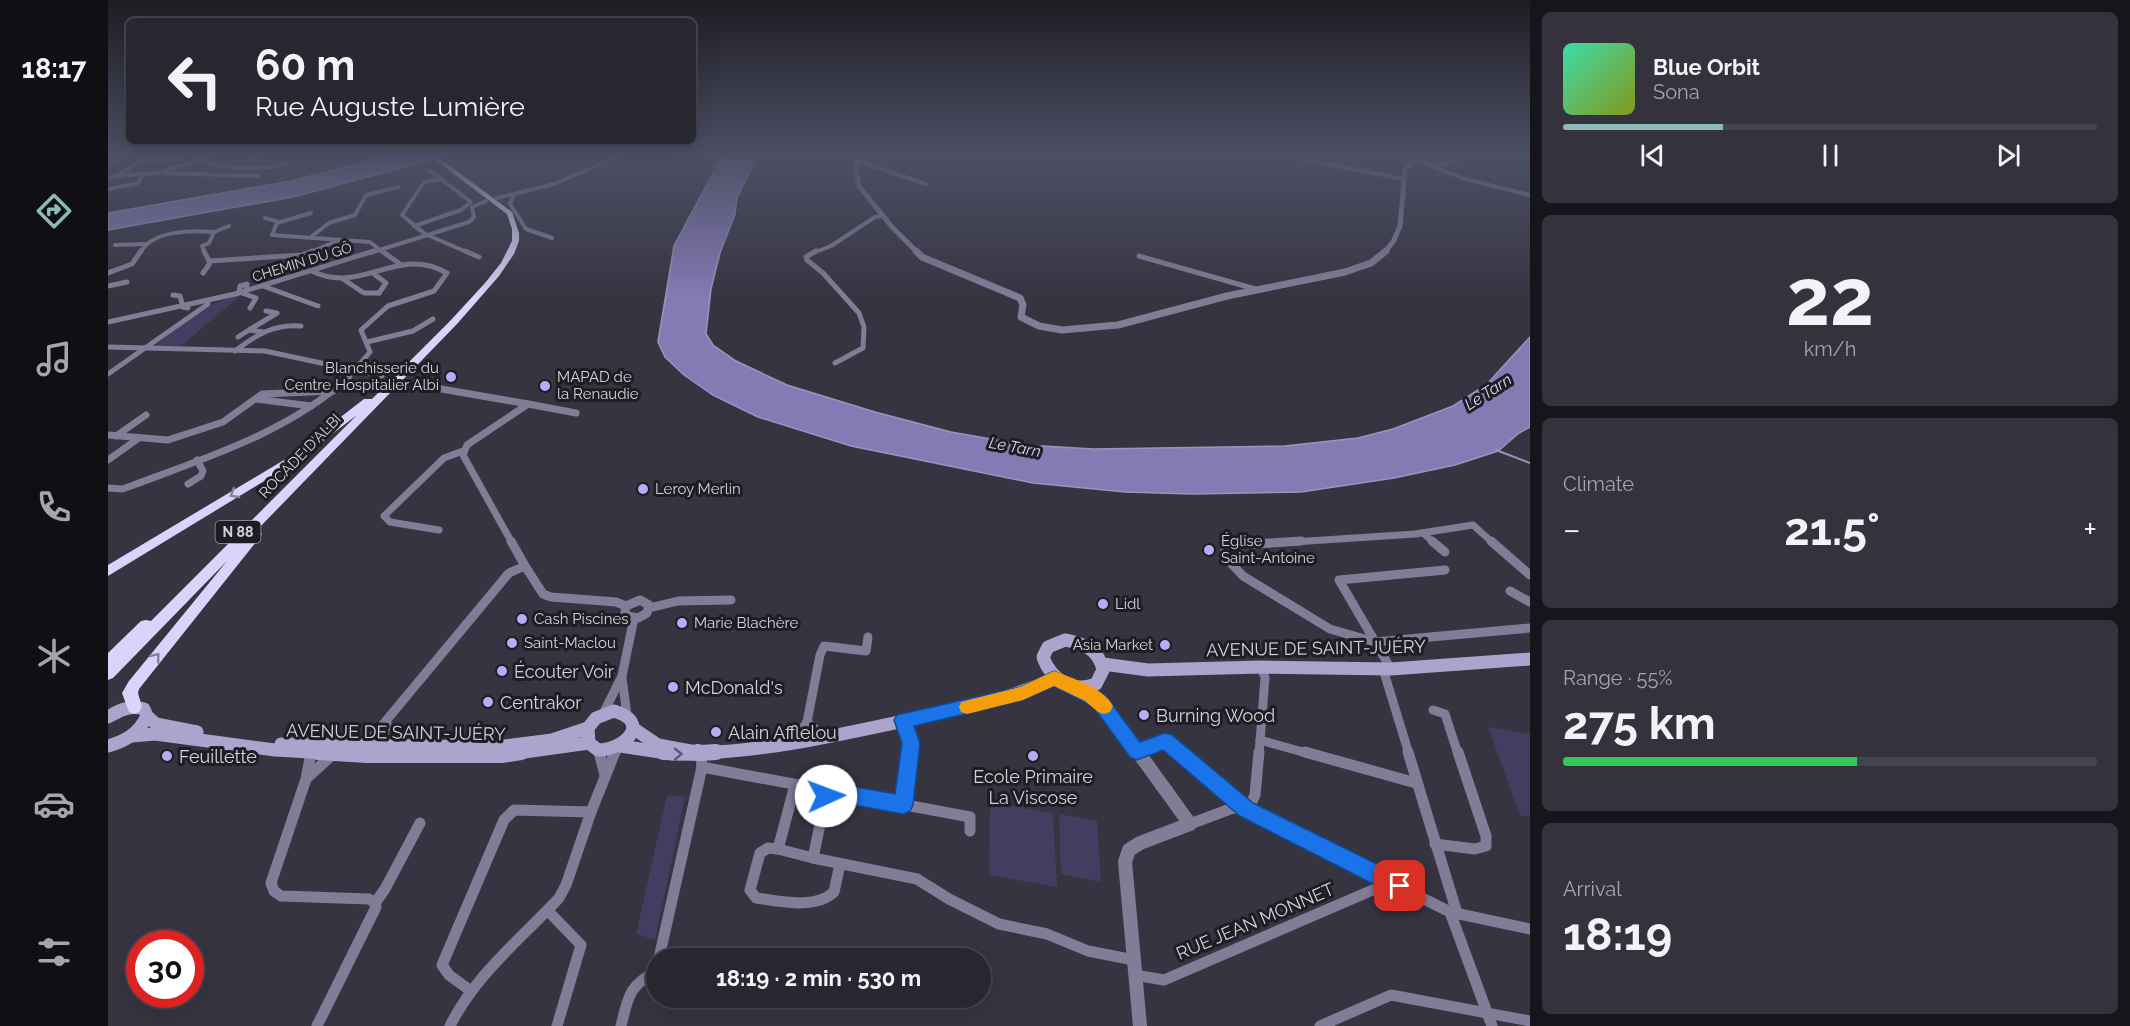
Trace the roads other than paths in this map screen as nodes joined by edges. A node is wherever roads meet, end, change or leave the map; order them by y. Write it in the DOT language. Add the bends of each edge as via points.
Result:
graph roads {
  1 [pos="362,202"];
  2 [pos="411,202"];
  3 [pos="471,202"];
  4 [pos="484,202"];
  5 [pos="489,202"];
  6 [pos="495,202"];
  7 [pos="511,202"];
  8 [pos="872,202"];
  9 [pos="1403,202"];
  10 [pos="311,213"];
  11 [pos="883,216"];
  12 [pos="351,217"];
  13 [pos="265,218"];
  14 [pos="279,222"];
  15 [pos="356,222"];
  16 [pos="229,226"];
  17 [pos="414,226"];
  18 [pos="214,232"];
  19 [pos="426,235"];
  20 [pos="312,236"];
  21 [pos="552,238"];
  22 [pos="337,241"];
  23 [pos="115,244"];
  24 [pos="145,244"];
  25 [pos="381,250"];
  26 [pos="1139,256"];
  27 [pos="478,257"];
  28 [pos="209,261"];
  29 [pos="400,264"];
  30 [pos="312,272"];
  31 [pos="108,273"];
  32 [pos="202,273"];
  33 [pos="374,274"];
  34 [pos="343,279"];
  35 [pos="127,282"];
  36 [pos="108,286"];
  37 [pos="263,286"];
  38 [pos="1259,290"];
  39 [pos="242,292"];
  40 [pos="378,293"];
  41 [pos="173,295"];
  42 [pos="215,300"];
  43 [pos="204,303"];
  44 [pos="318,306"];
  45 [pos="388,306"];
  46 [pos="183,308"];
  47 [pos="250,308"];
  48 [pos="266,311"];
  49 [pos="194,312"];
  50 [pos="433,319"];
  51 [pos="108,322"];
  52 [pos="301,326"];
  53 [pos="249,330"];
  54 [pos="263,332"];
  55 [pos="238,337"];
  56 [pos="367,342"];
  57 [pos="108,347"];
  58 [pos="143,349"];
  59 [pos="235,351"];
  60 [pos="836,363"];
  61 [pos="357,370"];
  62 [pos="108,374"];
  63 [pos="382,376"];
  64 [pos="430,387"];
  65 [pos="333,391"];
  66 [pos="256,399"];
  67 [pos="368,401"];
  68 [pos="528,404"];
  69 [pos="311,406"];
  70 [pos="576,413"];
  71 [pos="146,415"];
  72 [pos="112,436"];
  73 [pos="139,438"];
  74 [pos="463,451"];
  75 [pos="108,460"];
  76 [pos="197,460"];
  77 [pos="188,484"];
  78 [pos="108,488"];
  79 [pos="291,488"];
  80 [pos="439,530"];
  81 [pos="1423,533"];
  82 [pos="1445,552"];
  83 [pos="525,566"];
  84 [pos="108,570"];
  85 [pos="1445,570"];
  86 [pos="1530,575"];
  87 [pos="1510,591"];
  88 [pos="731,600"];
  89 [pos="1530,602"];
  90 [pos="626,606"];
  91 [pos="649,608"];
  92 [pos="634,618"];
  93 [pos="1530,628"];
  94 [pos="868,637"];
  95 [pos="1375,642"];
  96 [pos="1530,659"];
  97 [pos="108,662"];
  98 [pos="1103,664"];
  99 [pos="1261,668"];
  100 [pos="1387,669"];
  101 [pos="108,674"];
  102 [pos="622,676"];
  103 [pos="1054,678"];
  104 [pos="1098,682"];
  105 [pos="1070,687"];
  106 [pos="134,707"];
  107 [pos="1433,710"];
  108 [pos="110,715"];
  109 [pos="602,715"];
  110 [pos="147,717"];
  111 [pos="1113,717"];
  112 [pos="388,720"];
  113 [pos="903,720"];
  114 [pos="630,721"];
  115 [pos="807,722"];
  116 [pos="588,728"];
  117 [pos="132,736"];
  118 [pos="822,739"];
  119 [pos="1260,740"];
  120 [pos="796,744"];
  121 [pos="108,746"];
  122 [pos="364,747"];
  123 [pos="594,747"];
  124 [pos="619,747"];
  125 [pos="380,748"];
  126 [pos="1137,752"];
  127 [pos="311,753"];
  128 [pos="333,754"];
  129 [pos="702,760"];
  130 [pos="605,775"];
  131 [pos="306,779"];
  132 [pos="1416,783"];
  133 [pos="795,785"];
  134 [pos="827,790"];
  135 [pos="903,805"];
  136 [pos="1247,810"];
  137 [pos="591,812"];
  138 [pos="420,823"];
  139 [pos="1190,824"];
  140 [pos="970,831"];
  141 [pos="1435,844"];
  142 [pos="778,849"];
  143 [pos="813,858"];
  144 [pos="840,864"];
  145 [pos="1382,877"];
  146 [pos="375,903"];
  147 [pos="548,911"];
  148 [pos="1454,913"];
  149 [pos="1530,929"];
  150 [pos="661,948"];
  151 [pos="1135,968"];
  152 [pos="646,976"];
  153 [pos="471,991"];
  154 [pos="1486,1012"];
  155 [pos="1530,1021"];
  156 [pos="1326,1023"];
  157 [pos="317,1026"];
  158 [pos="450,1026"];
  159 [pos="557,1026"];
  160 [pos="621,1026"];
  161 [pos="1140,1026"];
  162 [pos="1492,1026"];
  1 -- 12 [label="street"];
  2 -- 17 [label="street" via="402,215"];
  3 -- 17 [label="street" via="461,210"];
  4 -- 19 [label="street, CHEMIN DU GÔ" via="472,207 474,218 469,222"];
  5 -- 67 [label="highway, ROCADE D'ALBI / N 88" via="501,212 509,227 507,248 450,317"];
  6 -- 79 [label="highway, ROCADE D'ALBI / N 88" via="510,213 516,232 507,260 454,322"];
  7 -- 21 [label="street" via="526,230"];
  8 -- 11 [label="street"];
  9 -- 38 [label="street" via="1402,221 1394,242 1365,266"];
  10 -- 14 [label="street"];
  11 -- 38 [label="street" via="922,257 1020,298 1021,317 1040,327 1067,330 1123,325"];
  11 -- 60 [label="street" via="806,257 861,314 863,348"];
  12 -- 15 [label="street"];
  12 -- 20 [label="street" via="329,223"];
  13 -- 14 [label="street"];
  14 -- 20 [label="street" via="272,235"];
  16 -- 18 [label="street"];
  17 -- 19 [label="street"];
  18 -- 24 [label="street" via="174,234"];
  18 -- 28 [label="street" via="209,243 202,246"];
  19 -- 25 [label="street, CHEMIN DU GÔ"];
  19 -- 27 [label="street"];
  20 -- 22 [label="street"];
  22 -- 25 [label="street" via="370,242"];
  22 -- 28 [label="street" via="302,255"];
  23 -- 24 [label="street"];
  24 -- 31 [label="street" via="135,262"];
  25 -- 29 [label="street"];
  25 -- 30 [label="street, CHEMIN DU GÔ"];
  26 -- 38 [label="street"];
  28 -- 32 [label="street"];
  29 -- 33 [label="street"];
  29 -- 45 [label="street" via="426,263 447,273 434,291"];
  30 -- 34 [label="street"];
  30 -- 37 [label="street, CHEMIN DU GÔ"];
  33 -- 34 [label="street"];
  33 -- 40 [label="street" via="386,282"];
  34 -- 40 [label="street" via="364,293"];
  35 -- 36 [label="street"];
  37 -- 39 [label="street, CHEMIN DU GÔ"];
  37 -- 44 [label="street"];
  39 -- 42 [label="street, CHEMIN DU GÔ"];
  39 -- 47 [label="street" via="256,298"];
  40 -- 45 [label="street"];
  41 -- 46 [label="street" via="180,296"];
  42 -- 43 [label="street, CHEMIN DU GÔ"];
  42 -- 49 [label="street"];
  43 -- 46 [label="street, CHEMIN DU GÔ"];
  43 -- 49 [label="street"];
  45 -- 56 [label="street" via="361,330"];
  46 -- 49 [label="street"];
  46 -- 51 [label="street, CHEMIN DU GÔ"];
  48 -- 53 [label="street" via="277,313"];
  49 -- 58 [label="street"];
  50 -- 56 [label="street" via="414,331"];
  52 -- 54 [label="street" via="279,324"];
  53 -- 54 [label="street"];
  53 -- 55 [label="street"];
  54 -- 59 [label="street"];
  56 -- 61 [label="street" via="370,352"];
  57 -- 58 [label="street"];
  58 -- 59 [label="street"];
  58 -- 62 [label="street"];
  59 -- 61 [label="street" via="266,351"];
  61 -- 63 [label="street"];
  61 -- 65 [label="street"];
  64 -- 68 [label="street"];
  65 -- 66 [label="street" via="270,392"];
  65 -- 69 [label="street"];
  66 -- 69 [label="street"];
  66 -- 73 [label="street" via="223,422 168,440"];
  67 -- 84 [label="highway, one-way" via="299,454"];
  67 -- 97 [label="highway, ROCADE D'ALBI / N 88"];
  68 -- 70 [label="street"];
  68 -- 74 [label="street"];
  69 -- 76 [label="street" via="272,431"];
  71 -- 72 [label="street"];
  72 -- 73 [label="street"];
  73 -- 75 [label="street"];
  74 -- 80 [label="street" via="444,458 384,516 390,522"];
  74 -- 83 [label="street"];
  76 -- 77 [label="street" via="203,471"];
  76 -- 78 [label="street" via="122,489"];
  79 -- 101 [label="highway, ROCADE D'ALBI / N 88"];
  106 -- 79 [label="highway, one-way" via="130,693 134,685"];
  81 -- 82 [label="street"];
  81 -- 86 [label="street" via="1473,525"];
  81 -- 95 [label="street" via="1224,546 1231,566 1243,576 1330,628"];
  83 -- 90 [label="street" via="543,594"];
  83 -- 112 [label="street" via="509,573"];
  85 -- 95 [label="street" via="1339,580"];
  87 -- 89 [label="street"];
  88 -- 91 [label="street" via="678,601"];
  90 -- 91 [label="street" via="640,600"];
  90 -- 92 [label="street" via="626,614"];
  91 -- 92 [label="street" via="644,615"];
  92 -- 102 [label="street"];
  93 -- 95 [label="street"];
  94 -- 115 [label="street" via="866,651 825,646 819,655"];
  95 -- 100 [label="street"];
  96 -- 100 [label="main road, AVENUE DE SAINT-JUÉRY"];
  98 -- 99 [label="main road, AVENUE DE SAINT-JUÉRY" via="1131,669"];
  98 -- 103 [label="main road" via="1096,653 1082,644 1057,642 1045,650 1043,657"];
  98 -- 104 [label="main road"];
  99 -- 100 [label="main road, AVENUE DE SAINT-JUÉRY"];
  99 -- 119 [label="street" via="1265,678"];
  100 -- 132 [label="street"];
  102 -- 109 [label="street"];
  102 -- 114 [label="street"];
  103 -- 105 [label="main road"];
  103 -- 113 [label="main road" via="1023,693"];
  104 -- 105 [label="main road" via="1090,687"];
  104 -- 111 [label="street"];
  105 -- 111 [label="street" via="1099,700"];
  106 -- 108 [label="main road"];
  106 -- 110 [label="main road, AVENUE DE SAINT-JUÉRY" via="144,709"];
  107 -- 141 [label="street" via="1445,714 1486,836 1486,846 1475,849"];
  109 -- 114 [label="main road" via="614,711"];
  109 -- 116 [label="main road"];
  110 -- 117 [label="main road"];
  110 -- 122 [label="main road, AVENUE DE SAINT-JUÉRY" via="174,729 280,744"];
  111 -- 126 [label="street"];
  112 -- 122 [label="street"];
  112 -- 125 [label="street"];
  113 -- 118 [label="main road"];
  113 -- 135 [label="street" via="911,743"];
  114 -- 124 [label="main road" via="630,738"];
  114 -- 129 [label="main road" via="658,745"];
  115 -- 118 [label="street"];
  115 -- 120 [label="street"];
  116 -- 123 [label="main road"];
  116 -- 125 [label="main road, AVENUE DE SAINT-JUÉRY" via="557,740 508,747"];
  117 -- 121 [label="main road"];
  117 -- 127 [label="main road, AVENUE DE SAINT-JUÉRY" via="155,734"];
  118 -- 120 [label="main road"];
  119 -- 132 [label="street"];
  119 -- 136 [label="street" via="1255,795"];
  120 -- 129 [label="main road"];
  122 -- 125 [label="main road, AVENUE DE SAINT-JUÉRY"];
  123 -- 124 [label="main road"];
  123 -- 128 [label="main road, AVENUE DE SAINT-JUÉRY" via="502,755"];
  123 -- 130 [label="street"];
  124 -- 129 [label="main road, one-way"];
  124 -- 130 [label="street"];
  126 -- 136 [label="street" via="1165,741"];
  126 -- 139 [label="street"];
  127 -- 128 [label="main road, AVENUE DE SAINT-JUÉRY"];
  127 -- 131 [label="street"];
  128 -- 131 [label="street"];
  129 -- 133 [label="street"];
  129 -- 150 [label="street"];
  130 -- 137 [label="street"];
  131 -- 146 [label="street" via="271,883 274,891 281,896 369,899"];
  132 -- 141 [label="street"];
  133 -- 134 [label="street"];
  133 -- 142 [label="street"];
  134 -- 135 [label="street"];
  134 -- 143 [label="street"];
  135 -- 140 [label="street" via="970,817"];
  136 -- 139 [label="street" via="1233,808"];
  136 -- 145 [label="street"];
  137 -- 147 [label="street" via="566,885"];
  137 -- 153 [label="street" via="514,810 504,820 442,966"];
  138 -- 146 [label="street"];
  139 -- 151 [label="street" via="1129,850 1125,862"];
  141 -- 148 [label="street"];
  142 -- 143 [label="street, RUE JEAN MONNET"];
  142 -- 144 [label="street" via="768,848 760,853 750,890 756,898 794,904 830,896"];
  143 -- 144 [label="street, RUE JEAN MONNET"];
  144 -- 151 [label="street, RUE JEAN MONNET" via="917,879 999,924 1047,934"];
  145 -- 148 [label="street"];
  145 -- 151 [label="street, RUE JEAN MONNET" via="1375,889 1164,980"];
  146 -- 157 [label="street"];
  147 -- 153 [label="street"];
  147 -- 159 [label="street" via="581,945"];
  148 -- 149 [label="street"];
  148 -- 154 [label="street"];
  151 -- 161 [label="street"];
  152 -- 160 [label="street" via="632,986"];
  153 -- 158 [label="street"];
  154 -- 155 [label="street"];
  154 -- 156 [label="street" via="1391,995"];
  154 -- 162 [label="street"];
}
